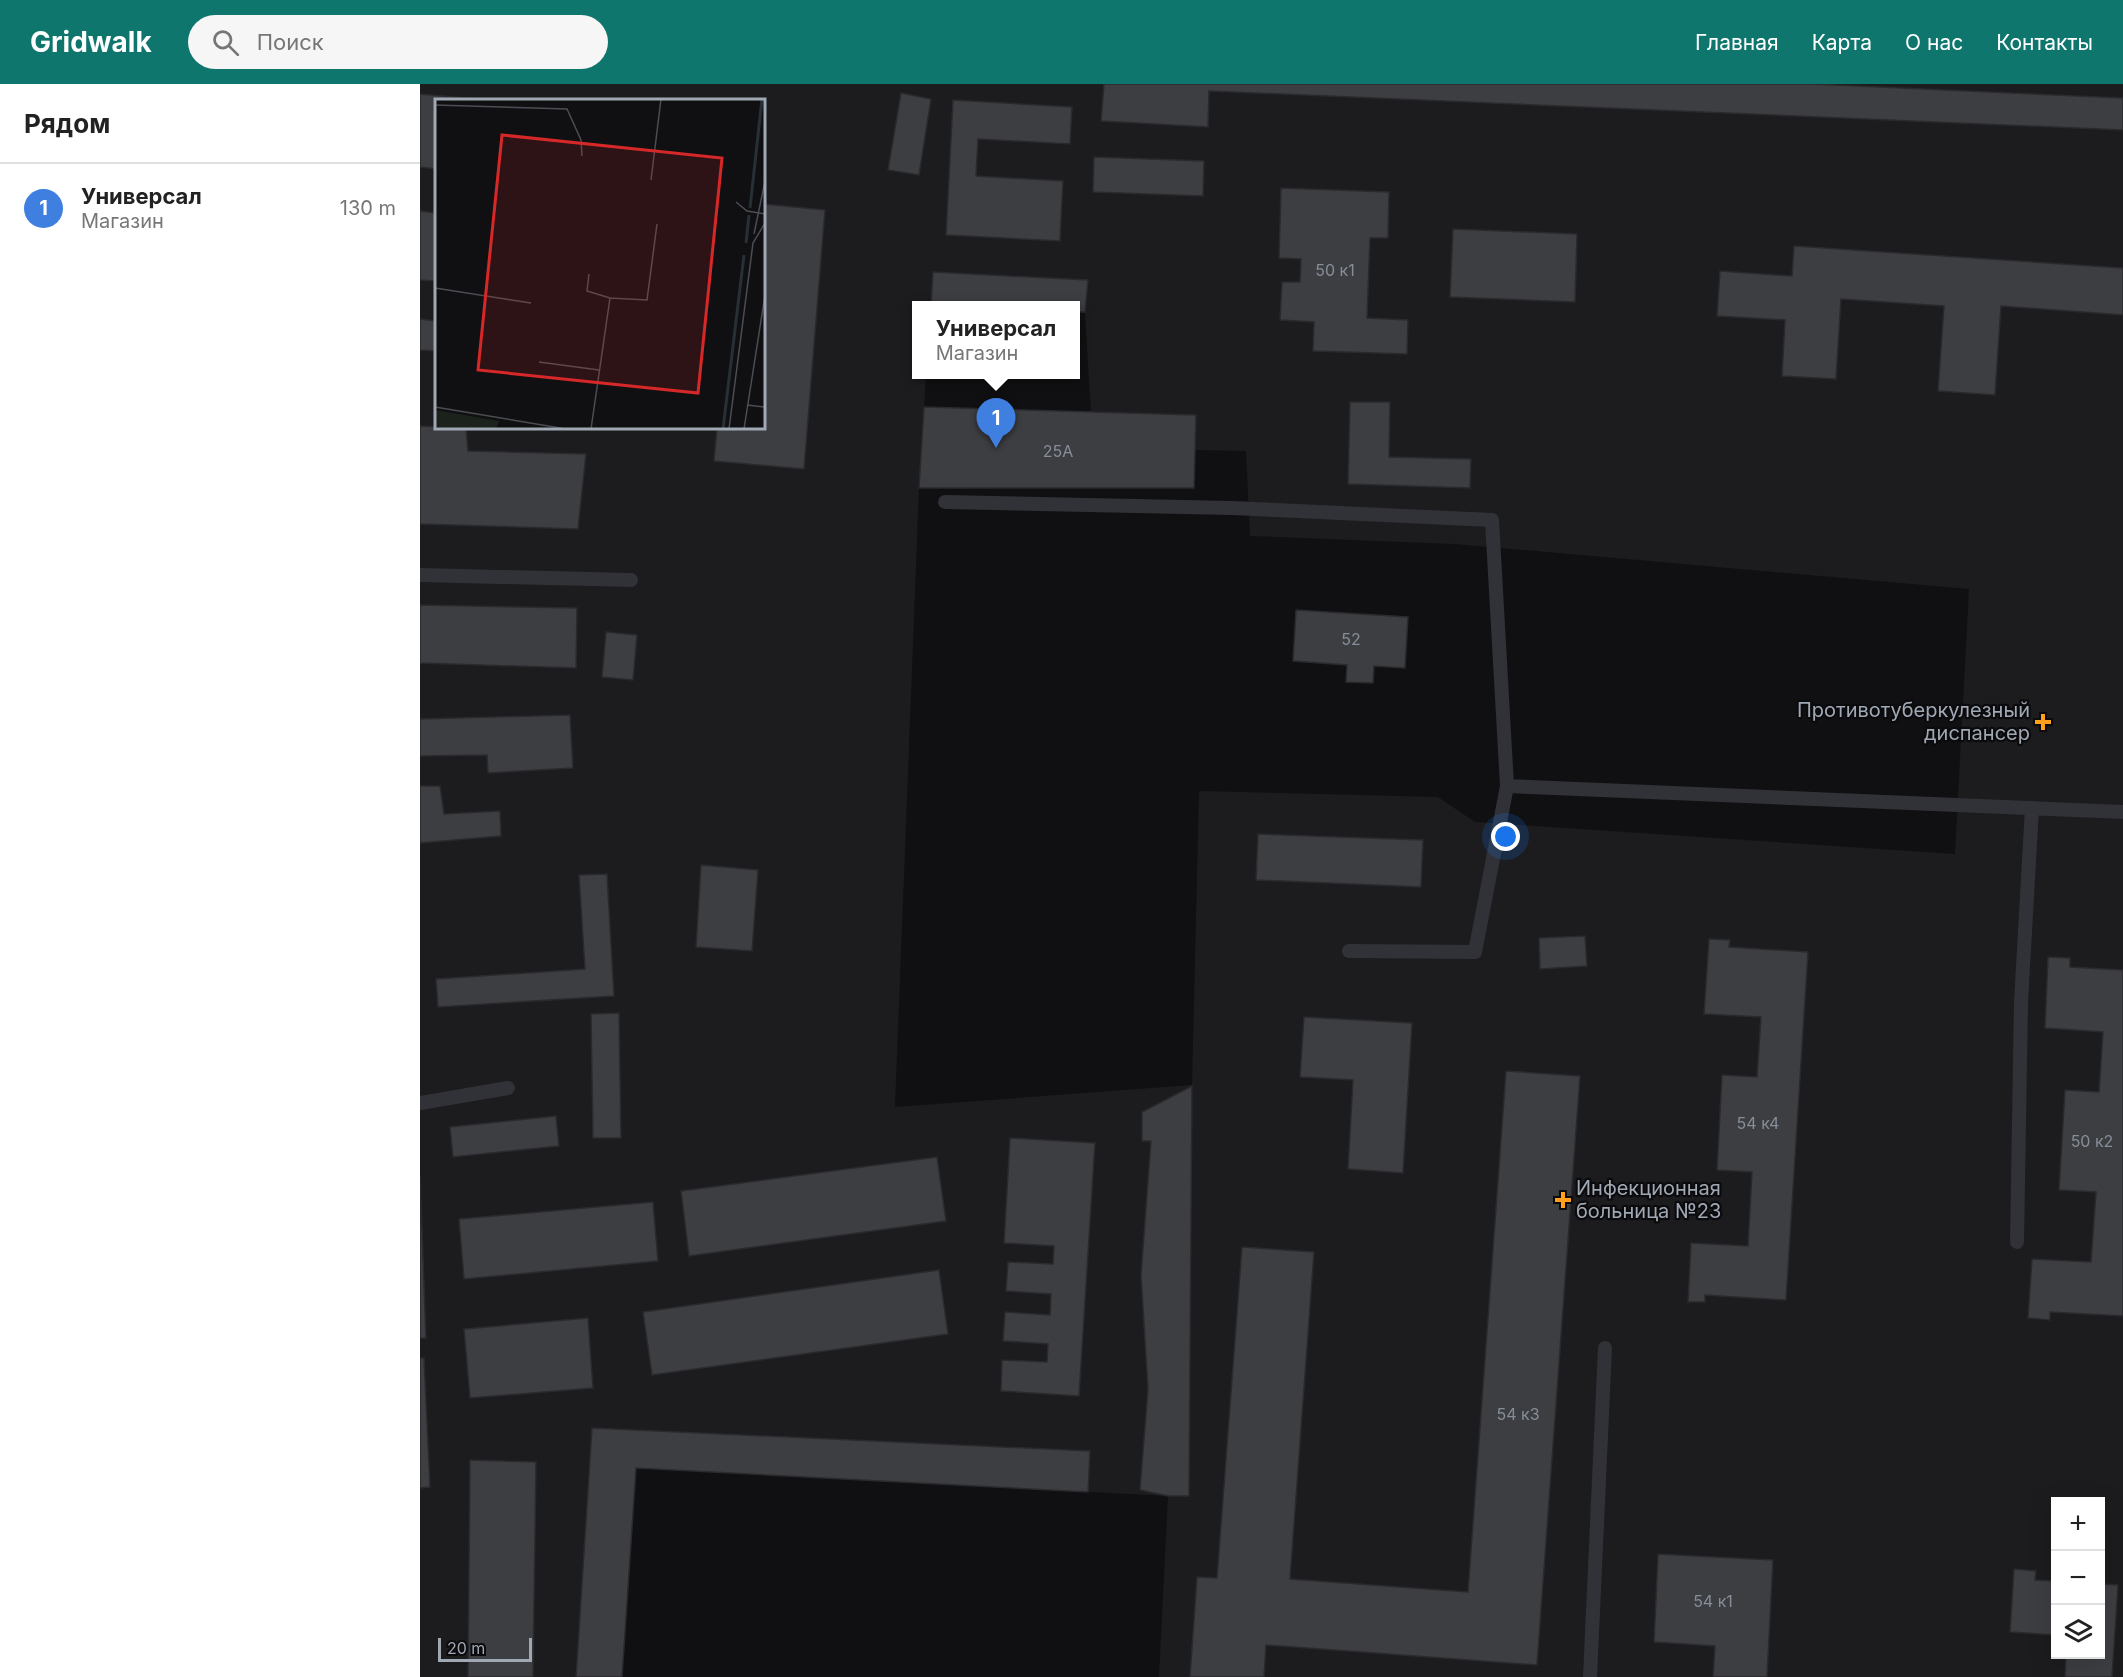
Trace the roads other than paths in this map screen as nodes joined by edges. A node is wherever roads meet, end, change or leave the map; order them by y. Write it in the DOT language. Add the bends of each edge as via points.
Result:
graph roads {
  1 [pos="945,502"];
  2 [pos="420,575"];
  3 [pos="631,580"];
  4 [pos="1507,786"];
  5 [pos="2032,808"];
  6 [pos="2123,812"];
  7 [pos="1349,951"];
  8 [pos="508,1088"];
  9 [pos="420,1103"];
  10 [pos="2017,1242"];
  11 [pos="1605,1348"];
  12 [pos="1590,1677"];
  1 -- 4 [label="lane" via="1232,508 1492,520"];
  2 -- 3 [label="lane"];
  4 -- 5 [label="lane"];
  4 -- 7 [label="lane" via="1474,952"];
  5 -- 6 [label="lane"];
  5 -- 10 [label="lane" via="2021,1002"];
  8 -- 9 [label="lane"];
  11 -- 12 [label="lane"];
}
